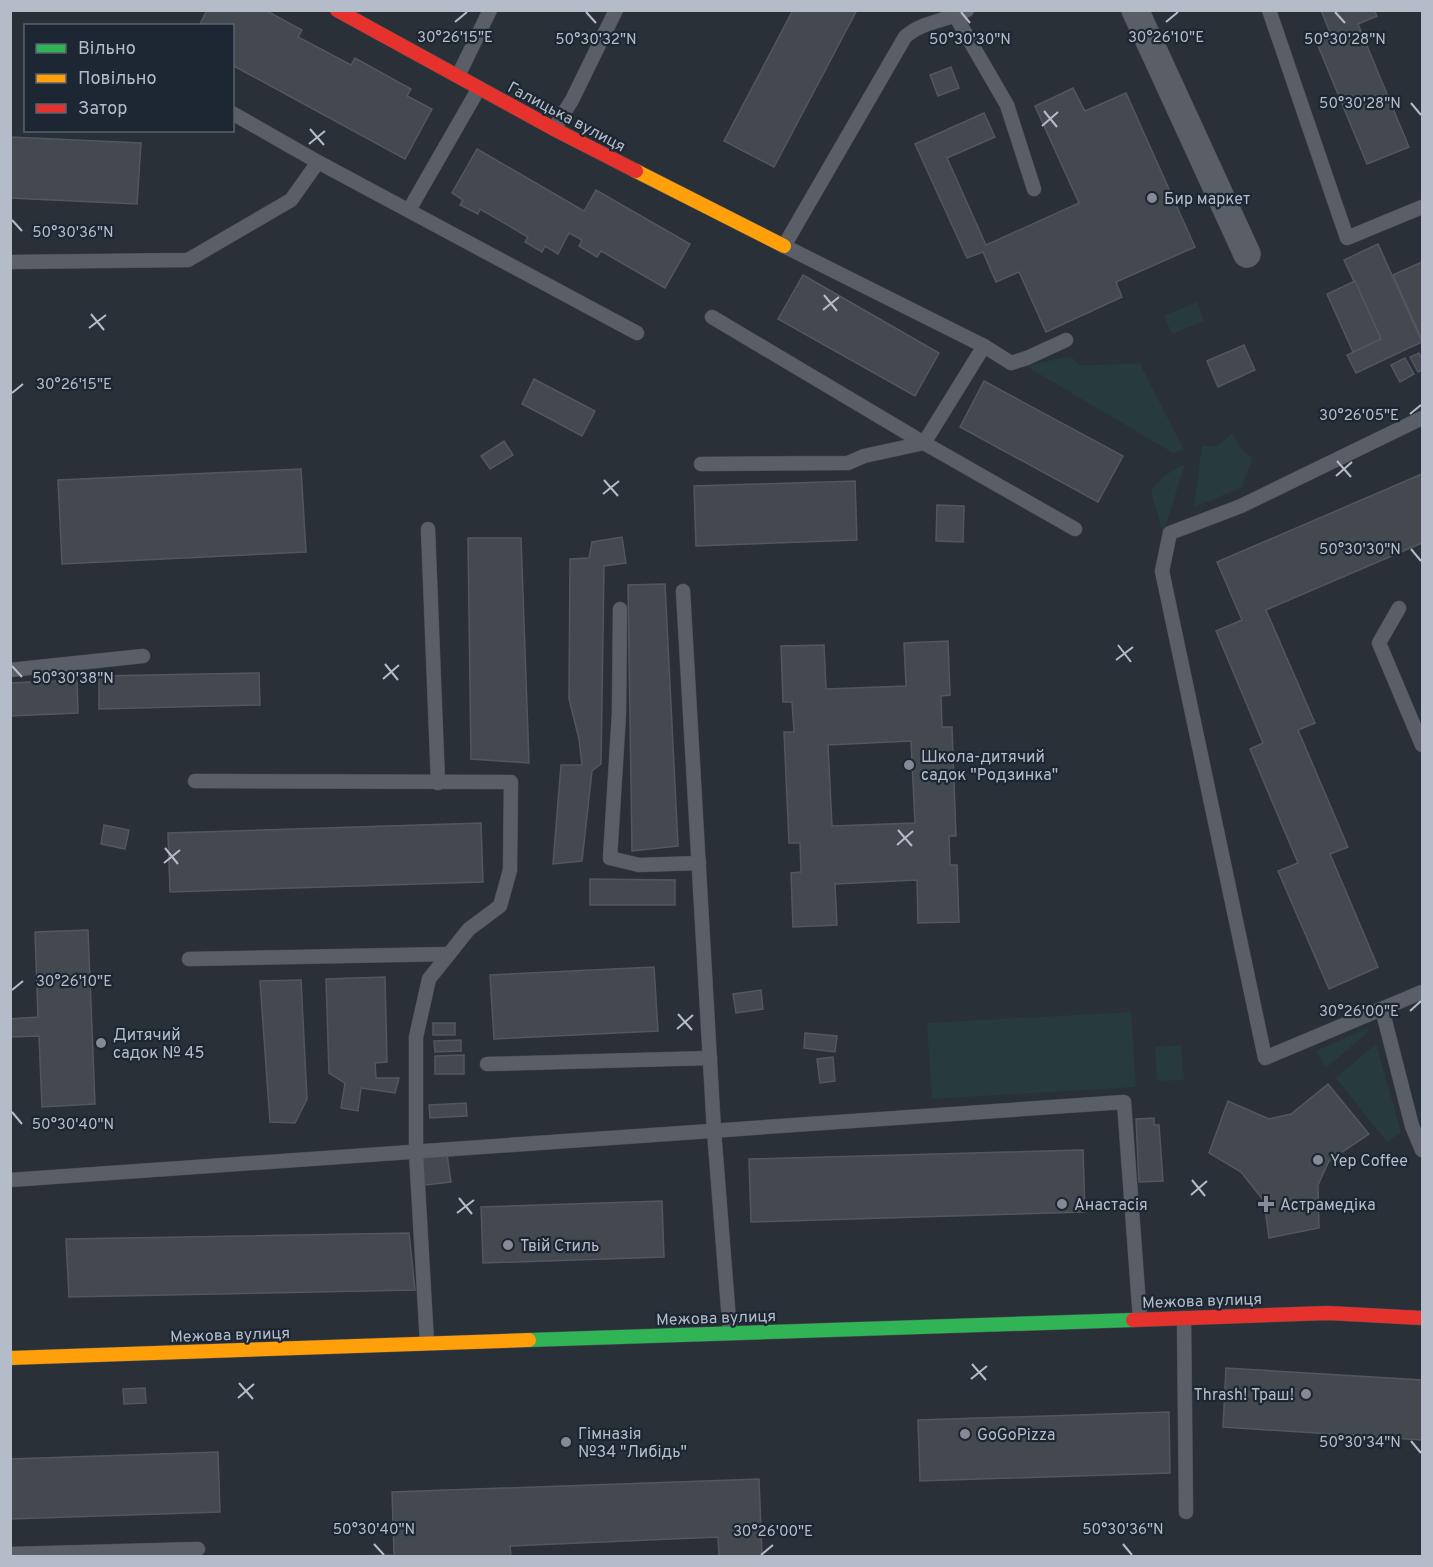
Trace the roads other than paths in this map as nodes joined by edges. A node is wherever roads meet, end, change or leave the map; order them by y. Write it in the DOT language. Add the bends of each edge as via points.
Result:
graph roads {
  1 [pos="337,10"];
  2 [pos="490,10"];
  3 [pos="616,10"];
  4 [pos="1135,10"];
  5 [pos="1269,10"];
  6 [pos="962,14"];
  7 [pos="458,76"];
  8 [pos="479,87"];
  9 [pos="234,114"];
  10 [pos="554,129"];
  11 [pos="318,162"];
  12 [pos="1034,189"];
  13 [pos="1422,207"];
  14 [pos="409,210"];
  15 [pos="784,246"];
  16 [pos="1247,254"];
  17 [pos="10,262"];
  18 [pos="712,317"];
  19 [pos="637,333"];
  20 [pos="1066,340"];
  21 [pos="984,346"];
  22 [pos="1422,418"];
  23 [pos="924,443"];
  24 [pos="701,464"];
  25 [pos="428,529"];
  26 [pos="1075,529"];
  27 [pos="683,591"];
  28 [pos="1399,608"];
  29 [pos="620,609"];
  30 [pos="142,656"];
  31 [pos="10,670"];
  32 [pos="1422,745"];
  33 [pos="195,781"];
  34 [pos="438,783"];
  35 [pos="699,863"];
  36 [pos="449,954"];
  37 [pos="189,959"];
  38 [pos="1422,992"];
  39 [pos="1382,1009"];
  40 [pos="710,1058"];
  41 [pos="487,1064"];
  42 [pos="714,1131"];
  43 [pos="1422,1150"];
  44 [pos="416,1152"];
  45 [pos="10,1180"];
  46 [pos="1184,1318"];
  47 [pos="1422,1318"];
  48 [pos="1140,1319"];
  49 [pos="730,1333"];
  50 [pos="427,1343"];
  51 [pos="10,1358"];
  52 [pos="1186,1512"];
  53 [pos="198,1549"];
  54 [pos="10,1554"];
  1 -- 7 [label="street, Галицька вулиця"];
  2 -- 7 [label="lane"];
  3 -- 10 [label="lane"];
  4 -- 16 [label="street"];
  5 -- 13 [label="lane" via="1347,238"];
  6 -- 12 [label="lane" via="1006,105"];
  6 -- 15 [label="lane" via="912,30 905,37"];
  7 -- 8 [label="street, Галицька вулиця"];
  8 -- 10 [label="street, Галицька вулиця"];
  8 -- 14 [label="lane"];
  9 -- 11 [label="lane"];
  10 -- 15 [label="street, Галицька вулиця"];
  11 -- 14 [label="lane"];
  11 -- 17 [label="lane" via="291,200 188,260"];
  14 -- 19 [label="lane"];
  15 -- 21 [label="lane"];
  18 -- 23 [label="lane"];
  20 -- 21 [label="lane" via="1011,363"];
  21 -- 23 [label="lane"];
  22 -- 39 [label="lane" via="1241,506 1170,533 1162,571 1265,1058"];
  23 -- 24 [label="lane" via="848,463"];
  23 -- 26 [label="lane"];
  25 -- 34 [label="lane"];
  27 -- 35 [label="lane"];
  28 -- 32 [label="lane" via="1379,643"];
  29 -- 35 [label="lane" via="619,713 610,858 639,865"];
  30 -- 31 [label="lane"];
  33 -- 34 [label="lane"];
  34 -- 36 [label="lane" via="512,782 510,870 500,906 469,929"];
  35 -- 40 [label="lane"];
  36 -- 37 [label="lane"];
  36 -- 44 [label="lane" via="429,979 416,1037"];
  38 -- 39 [label="lane"];
  39 -- 43 [label="lane" via="1412,1126"];
  40 -- 41 [label="lane"];
  40 -- 42 [label="lane"];
  42 -- 44 [label="lane"];
  42 -- 48 [label="lane" via="1124,1102"];
  42 -- 49 [label="lane"];
  44 -- 45 [label="lane"];
  44 -- 50 [label="lane"];
  46 -- 47 [label="street, Межова вулиця" via="1328,1313"];
  46 -- 48 [label="street, Межова вулиця"];
  46 -- 52 [label="lane"];
  48 -- 49 [label="street, Межова вулиця"];
  49 -- 50 [label="street, Межова вулиця"];
  50 -- 51 [label="street, Межова вулиця"];
  53 -- 54 [label="lane"];
}
